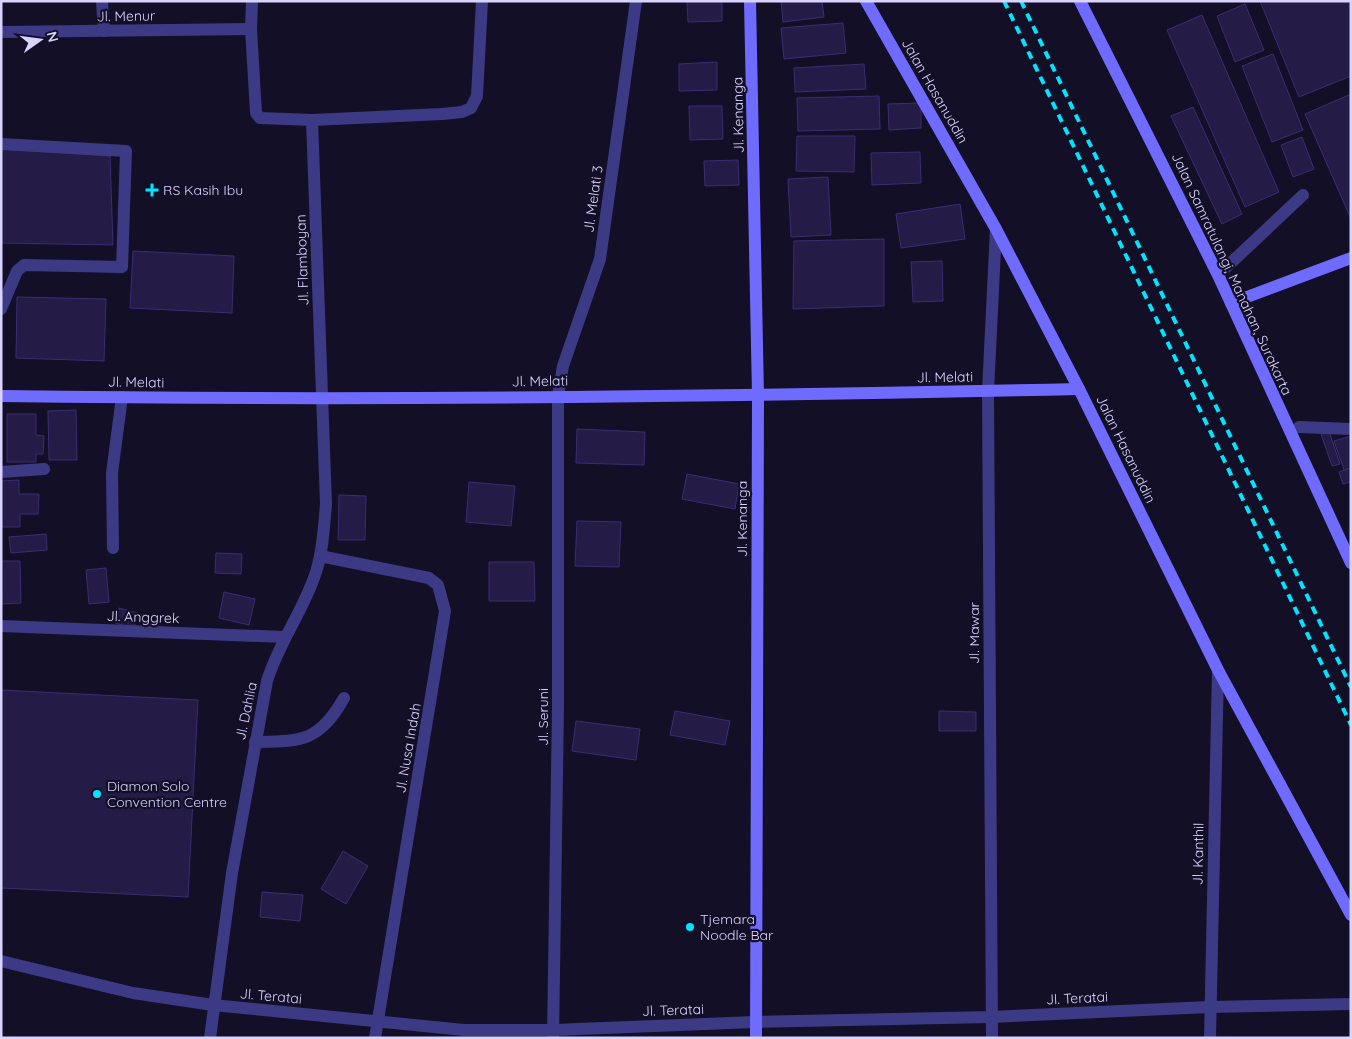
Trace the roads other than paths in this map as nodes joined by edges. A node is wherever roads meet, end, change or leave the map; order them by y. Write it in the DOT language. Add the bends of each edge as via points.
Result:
graph roads {
  1 [pos="102,1"];
  2 [pos="252,1"];
  3 [pos="482,1"];
  4 [pos="636,1"];
  5 [pos="750,1"];
  6 [pos="866,1"];
  7 [pos="1080,1"];
  8 [pos="251,28"];
  9 [pos="104,31"];
  10 [pos="1,32"];
  11 [pos="312,120"];
  12 [pos="1,144"];
  13 [pos="1303,195"];
  14 [pos="996,229"];
  15 [pos="1351,258"];
  16 [pos="1218,275"];
  17 [pos="1231,303"];
  18 [pos="1,309"];
  19 [pos="1079,389"];
  20 [pos="988,391"];
  21 [pos="758,395"];
  22 [pos="1,396"];
  23 [pos="558,396"];
  24 [pos="122,397"];
  25 [pos="322,399"];
  26 [pos="1299,427"];
  27 [pos="1351,428"];
  28 [pos="44,469"];
  29 [pos="1,472"];
  30 [pos="113,548"];
  31 [pos="320,556"];
  32 [pos="1351,563"];
  33 [pos="1,626"];
  34 [pos="284,637"];
  35 [pos="1218,670"];
  36 [pos="344,698"];
  37 [pos="254,742"];
  38 [pos="1351,916"];
  39 [pos="1,961"];
  40 [pos="1351,1004"];
  41 [pos="213,1005"];
  42 [pos="1209,1006"];
  43 [pos="991,1017"];
  44 [pos="377,1020"];
  45 [pos="755,1022"];
  46 [pos="554,1034"];
  47 [pos="210,1038"];
  48 [pos="375,1038"];
  49 [pos="756,1038"];
  50 [pos="992,1038"];
  51 [pos="1210,1038"];
  1 -- 9 [label="street"];
  2 -- 8 [label="street"];
  3 -- 11 [label="street" via="477,96 471,108 442,114"];
  4 -- 23 [label="street, Jl. Melati 3" via="600,259 563,366"];
  5 -- 21 [label="street, Jl. Kenanga"];
  6 -- 14 [label="street, Jalan Hasanuddin"];
  7 -- 16 [label="street, Jalan Samratulangi, Manahan, Surakarta"];
  8 -- 9 [label="street, Jl. Menur"];
  8 -- 11 [label="street" via="256,113 260,118"];
  9 -- 10 [label="street, Jl. Menur"];
  11 -- 25 [label="street, Jl. Flamboyan"];
  12 -- 18 [label="street" via="126,151 122,267 24,266 17,271"];
  13 -- 16 [label="street"];
  14 -- 19 [label="street, Jalan Hasanuddin"];
  14 -- 20 [label="street, Jl. Mawar"];
  15 -- 17 [label="street"];
  16 -- 17 [label="street, Jalan Samratulangi, Manahan, Surakarta"];
  17 -- 32 [label="street, Jalan Samratulangi, Manahan, Surakarta"];
  19 -- 20 [label="street, Jl. Melati"];
  19 -- 35 [label="street, Jalan Hasanuddin"];
  20 -- 21 [label="street, Jl. Melati"];
  20 -- 43 [label="street, Jl. Mawar"];
  21 -- 23 [label="street, Jl. Melati"];
  21 -- 45 [label="street, Jl. Kenanga"];
  22 -- 24 [label="street, Jl. Melati"];
  23 -- 25 [label="street, Jl. Melati"];
  23 -- 46 [label="street, Jl. Seruni"];
  24 -- 25 [label="street, Jl. Melati"];
  24 -- 30 [label="street" via="112,473"];
  25 -- 31 [label="street, Jl. Dahlia" via="326,504"];
  26 -- 27 [label="street"];
  28 -- 29 [label="street"];
  31 -- 34 [label="street, Jl. Dahlia" via="310,587"];
  31 -- 44 [label="street, Jl. Nusa Indah" via="429,578 438,585 445,611"];
  33 -- 34 [label="street, Jl. Anggrek"];
  34 -- 37 [label="street, Jl. Dahlia" via="267,681"];
  35 -- 38 [label="street, Jalan Hasanuddin"];
  35 -- 42 [label="street, Jl. Kanthil"];
  36 -- 37 [label="street" via="331,720 312,735 285,741"];
  37 -- 41 [label="street, Jl. Dahlia"];
  39 -- 41 [label="street, Jl. Teratai" via="132,993"];
  40 -- 42 [label="street, Jl. Teratai"];
  41 -- 44 [label="street, Jl. Teratai"];
  41 -- 47 [label="street, Jl. Dahlia"];
  42 -- 43 [label="street, Jl. Teratai"];
  42 -- 51 [label="street, Jl. Kanthil"];
  43 -- 45 [label="street, Jl. Teratai"];
  43 -- 50 [label="street, Jl. Mawar"];
  44 -- 46 [label="street, Jl. Teratai" via="464,1030"];
  44 -- 48 [label="street, Jl. Nusa Indah"];
  45 -- 46 [label="street, Jl. Teratai"];
  45 -- 49 [label="street, Jl. Kenanga"];
}
